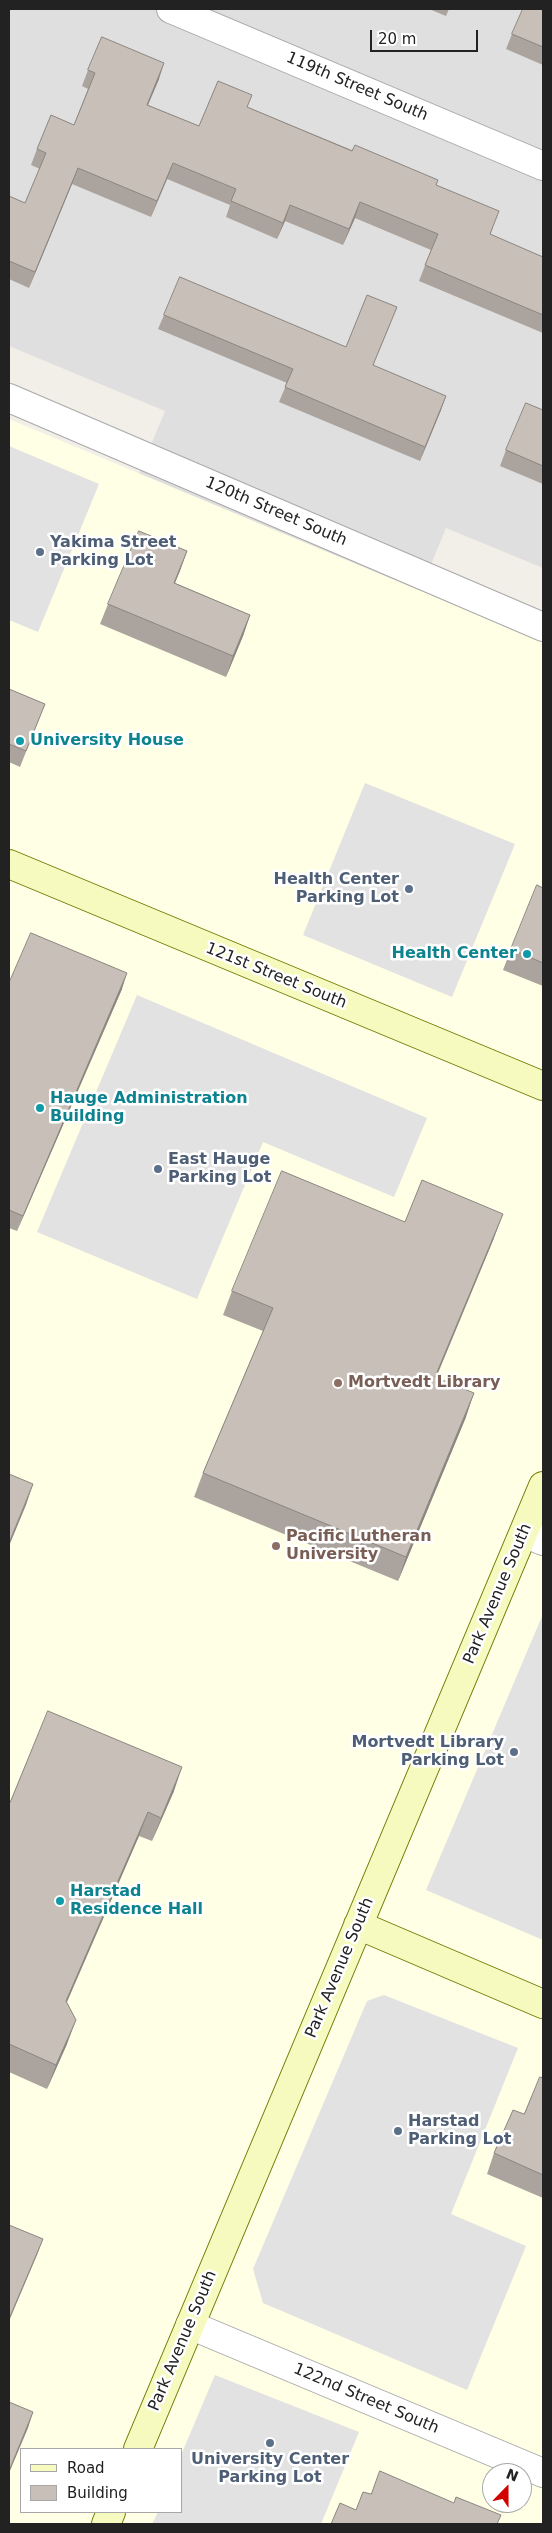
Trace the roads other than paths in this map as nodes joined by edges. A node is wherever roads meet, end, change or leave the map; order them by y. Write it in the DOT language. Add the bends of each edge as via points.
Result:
graph roads {
  1 [pos="171,9"];
  2 [pos="543,166"];
  3 [pos="9,398"];
  4 [pos="543,627"];
  5 [pos="9,864"];
  6 [pos="543,1086"];
  7 [pos="543,1486"];
  8 [pos="533,1537"];
  9 [pos="358,1925"];
  10 [pos="543,2004"];
  11 [pos="190,2325"];
  12 [pos="138,2448"];
  13 [pos="543,2473"];
  1 -- 2 [label="street, 119th Street South"];
  3 -- 4 [label="street, 120th Street South"];
  5 -- 6 [label="street, 121st Street South"];
  7 -- 8 [label="street, Park Avenue South"];
  8 -- 9 [label="street, Park Avenue South"];
  9 -- 10 [label="street"];
  9 -- 11 [label="street, Park Avenue South"];
  11 -- 12 [label="street, Park Avenue South"];
  11 -- 13 [label="street, 122nd Street South"];
}
